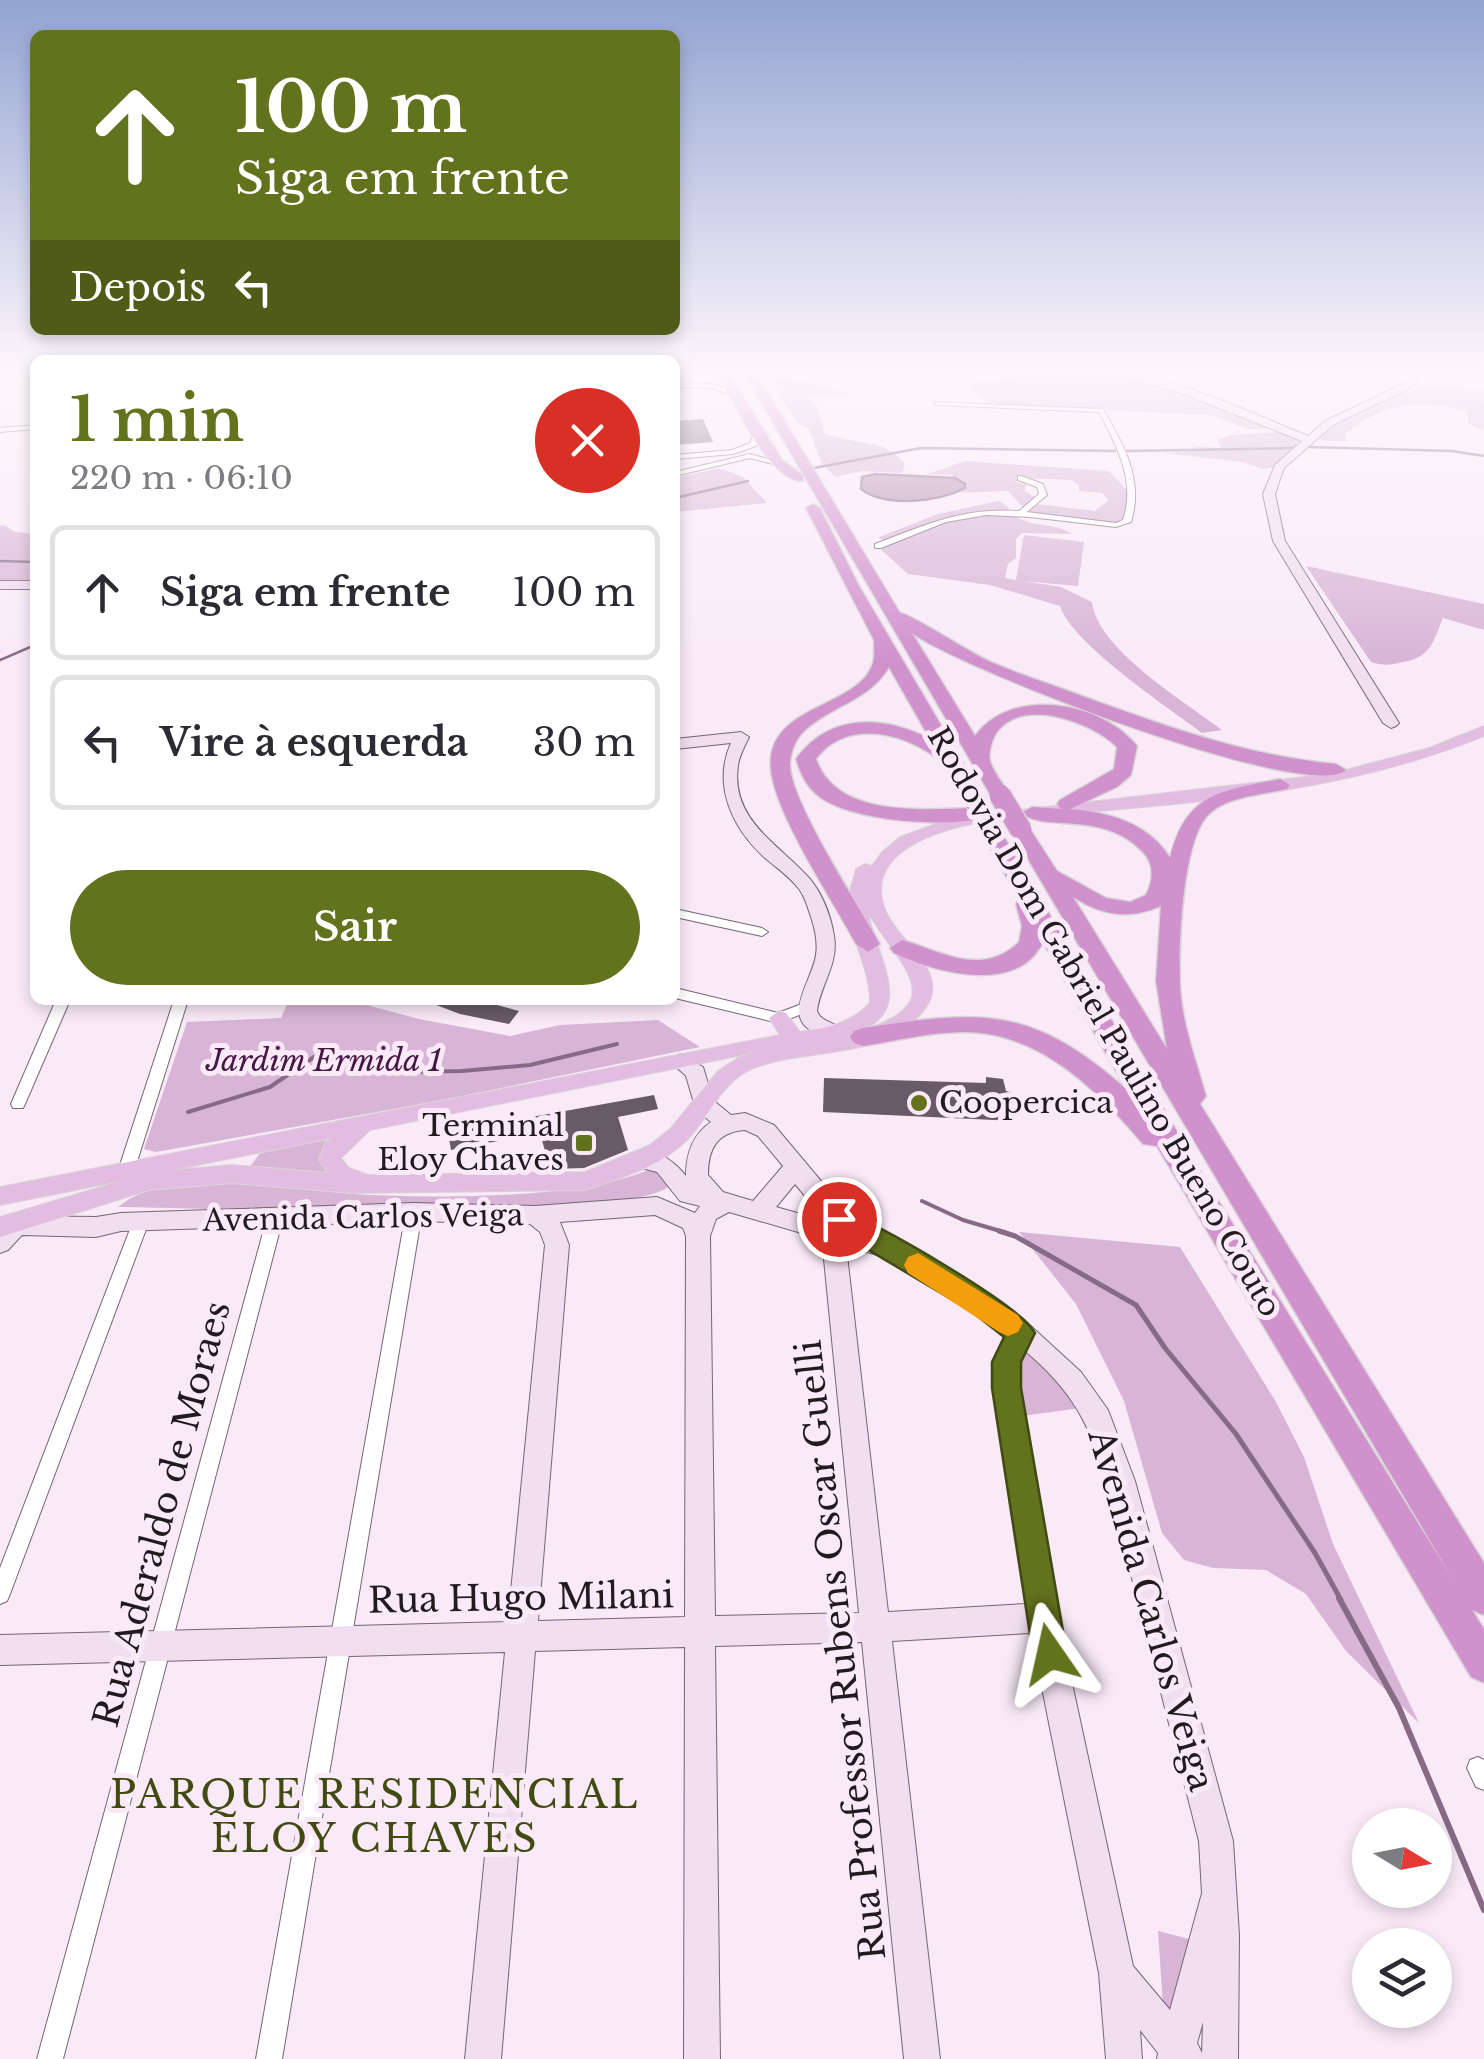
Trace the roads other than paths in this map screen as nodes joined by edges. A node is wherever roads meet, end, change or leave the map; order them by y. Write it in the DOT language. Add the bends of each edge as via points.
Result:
graph roads {
  1 [pos="786,469"];
  2 [pos="793,469"];
  3 [pos="807,469"];
  4 [pos="1128,469"];
  5 [pos="1279,469"];
  6 [pos="798,478"];
  7 [pos="1021,478"];
  8 [pos="1022,512"];
  9 [pos="850,542"];
  10 [pos="878,546"];
  11 [pos="862,560"];
  12 [pos="0,585"];
  13 [pos="30,586"];
  14 [pos="892,607"];
  15 [pos="881,636"];
  16 [pos="1484,721"];
  17 [pos="1391,724"];
  18 [pos="1484,731"];
  19 [pos="680,743"];
  20 [pos="980,760"];
  21 [pos="955,766"];
  22 [pos="1336,770"];
  23 [pos="1280,786"];
  24 [pos="1067,804"];
  25 [pos="1000,818"];
  26 [pos="1029,869"];
  27 [pos="680,914"];
  28 [pos="762,932"];
  29 [pos="868,944"];
  30 [pos="902,948"];
  31 [pos="680,993"];
  32 [pos="61,1005"];
  33 [pos="178,1005"];
  34 [pos="807,1007"];
  35 [pos="779,1018"];
  36 [pos="832,1032"];
  37 [pos="863,1037"];
  38 [pos="786,1042"];
  39 [pos="680,1061"];
  40 [pos="18,1104"];
  41 [pos="703,1104"];
  42 [pos="384,1120"];
  43 [pos="728,1124"];
  44 [pos="1203,1130"];
  45 [pos="243,1147"];
  46 [pos="642,1160"];
  47 [pos="795,1167"];
  48 [pos="127,1168"];
  49 [pos="232,1174"];
  50 [pos="384,1183"];
  51 [pos="1193,1184"];
  52 [pos="678,1186"];
  53 [pos="101,1197"];
  54 [pos="2,1198"];
  55 [pos="720,1201"];
  56 [pos="656,1206"];
  57 [pos="758,1210"];
  58 [pos="414,1212"];
  59 [pos="588,1212"];
  60 [pos="535,1214"];
  61 [pos="275,1218"];
  62 [pos="131,1223"];
  63 [pos="5,1232"];
  64 [pos="833,1234"];
  65 [pos="698,1236"];
  66 [pos="557,1245"];
  67 [pos="890,1249"];
  68 [pos="1020,1333"];
  69 [pos="0,1594"];
  70 [pos="1484,1597"];
  71 [pos="1042,1618"];
  72 [pos="878,1627"];
  73 [pos="700,1632"];
  74 [pos="520,1637"];
  75 [pos="340,1638"];
  76 [pos="160,1646"];
  77 [pos="0,1650"];
  78 [pos="1484,1664"];
  79 [pos="1219,1892"];
  80 [pos="1117,1973"];
  81 [pos="1180,2056"];
  82 [pos="50,2059"];
  83 [pos="269,2059"];
  84 [pos="483,2059"];
  85 [pos="702,2059"];
  86 [pos="922,2059"];
  87 [pos="1124,2059"];
  88 [pos="1220,2059"];
  1 -- 6 [label="highway"];
  2 -- 6 [label="highway, Rodovia Dom Gabriel Paulino Bueno Couto"];
  3 -- 9 [label="highway, Rodovia Dom Gabriel Paulino Bueno Couto"];
  4 -- 8 [label="street" via="1135,501 1127,522"];
  5 -- 17 [label="street" via="1269,494 1274,531"];
  6 -- 15 [label="highway, Rodovia Dom Gabriel Paulino Bueno Couto"];
  7 -- 8 [label="street" via="1040,486 1043,495"];
  8 -- 10 [label="street" via="946,520"];
  9 -- 10 [label="highway"];
  9 -- 11 [label="highway, Rodovia Dom Gabriel Paulino Bueno Couto"];
  10 -- 11 [label="highway"];
  11 -- 14 [label="highway, Rodovia Dom Gabriel Paulino Bueno Couto"];
  12 -- 13 [label="street"];
  14 -- 20 [label="highway, Rodovia Dom Gabriel Paulino Bueno Couto"];
  14 -- 22 [label="highway" via="929,639 986,667 1234,756"];
  15 -- 21 [label="highway, Rodovia Dom Gabriel Paulino Bueno Couto"];
  15 -- 29 [label="highway" via="884,667 803,722 789,736 780,766"];
  16 -- 22 [label="main road" via="1414,752"];
  18 -- 23 [label="main road" via="1392,766"];
  19 -- 34 [label="street" via="742,737 730,768 732,791 752,834 810,889 824,932 825,960"];
  20 -- 24 [label="highway" via="984,735 1018,714 1058,712 1100,723 1126,746 1124,771"];
  20 -- 25 [label="highway, Rodovia Dom Gabriel Paulino Bueno Couto, bridge" via="1000,794"];
  21 -- 25 [label="highway, Rodovia Dom Gabriel Paulino Bueno Couto"];
  21 -- 25 [label="highway" via="915,736 874,728 832,735 806,759 823,790 856,805"];
  22 -- 24 [label="main road"];
  23 -- 25 [label="main road"];
  23 -- 44 [label="highway" via="1202,810 1180,864 1168,997"];
  24 -- 25 [label="main road"];
  25 -- 26 [label="highway, Rodovia Dom Gabriel Paulino Bueno Couto"];
  25 -- 26 [label="highway" via="1064,812 1116,821 1158,851 1166,877 1157,900 1126,911"];
  25 -- 29 [label="main road" via="910,834 869,862 857,900"];
  25 -- 30 [label="main road" via="936,828 884,859 872,900"];
  26 -- 30 [label="highway" via="1035,932 1015,957 980,968 950,966"];
  26 -- 44 [label="highway, Rodovia Dom Gabriel Paulino Bueno Couto" via="1062,897"];
  26 -- 51 [label="highway, Rodovia Dom Gabriel Paulino Bueno Couto" via="1050,931"];
  27 -- 28 [label="street"];
  29 -- 36 [label="main road" via="882,1002 864,1022"];
  30 -- 37 [label="main road" via="920,974 921,1001 913,1012"];
  31 -- 35 [label="street"];
  32 -- 40 [label="street"];
  33 -- 48 [label="street"];
  34 -- 35 [label="street"];
  34 -- 36 [label="street" via="811,1024"];
  35 -- 38 [label="main road" via="791,1030"];
  36 -- 38 [label="main road"];
  37 -- 41 [label="main road" via="748,1062 728,1072"];
  37 -- 51 [label="highway" via="969,1024 1046,1045 1108,1086"];
  38 -- 39 [label="main road"];
  39 -- 41 [label="street" via="696,1072"];
  39 -- 42 [label="main road"];
  41 -- 43 [label="street"];
  41 -- 46 [label="main road" via="680,1133"];
  42 -- 45 [label="main road"];
  42 -- 50 [label="main road" via="344,1138 330,1159 342,1174"];
  43 -- 47 [label="street" via="773,1133"];
  43 -- 55 [label="street" via="708,1136 696,1162 697,1178"];
  44 -- 70 [label="highway, Rodovia Dom Gabriel Paulino Bueno Couto"];
  45 -- 48 [label="main road"];
  45 -- 49 [label="main road" via="247,1163"];
  46 -- 50 [label="main road" via="585,1180"];
  46 -- 52 [label="street" via="664,1165"];
  47 -- 57 [label="street"];
  47 -- 67 [label="street, Avenida Carlos Veiga" via="839,1219"];
  48 -- 54 [label="main road"];
  49 -- 50 [label="main road"];
  49 -- 53 [label="main road" via="149,1182"];
  51 -- 78 [label="highway, Rodovia Dom Gabriel Paulino Bueno Couto"];
  52 -- 55 [label="street" via="698,1199"];
  52 -- 56 [label="street"];
  53 -- 62 [label="street" via="108,1215"];
  53 -- 63 [label="main road"];
  55 -- 57 [label="street"];
  55 -- 65 [label="street"];
  56 -- 59 [label="street, Avenida Carlos Veiga"];
  56 -- 65 [label="street" via="692,1222"];
  57 -- 64 [label="street, Avenida Carlos Veiga"];
  58 -- 60 [label="street, Avenida Carlos Veiga"];
  58 -- 61 [label="street, Avenida Carlos Veiga"];
  58 -- 75 [label="street"];
  59 -- 60 [label="street, Avenida Carlos Veiga"];
  59 -- 66 [label="street"];
  60 -- 66 [label="street" via="550,1226"];
  61 -- 62 [label="street, Avenida Carlos Veiga"];
  61 -- 76 [label="street, Rua Aderaldo de Moraes"];
  62 -- 63 [label="street, Avenida Carlos Veiga"];
  62 -- 69 [label="street"];
  64 -- 67 [label="street, Avenida Carlos Veiga"];
  64 -- 72 [label="street, Rua Professor Rubens Oscar Guelli"];
  65 -- 73 [label="street"];
  66 -- 74 [label="street"];
  67 -- 68 [label="street, Avenida Carlos Veiga"];
  68 -- 71 [label="street" via="1006,1362 1006,1388"];
  68 -- 79 [label="street, Avenida Carlos Veiga" via="1067,1376 1106,1432 1202,1783"];
  71 -- 72 [label="street, Rua Hugo Milani"];
  71 -- 80 [label="street"];
  72 -- 73 [label="street, Rua Hugo Milani"];
  72 -- 86 [label="street, Rua Professor Rubens Oscar Guelli"];
  73 -- 74 [label="street, Rua Hugo Milani"];
  73 -- 85 [label="street"];
  74 -- 75 [label="street, Rua Hugo Milani"];
  74 -- 84 [label="street"];
  75 -- 76 [label="street, Rua Hugo Milani"];
  75 -- 83 [label="street"];
  76 -- 77 [label="street, Rua Hugo Milani"];
  76 -- 82 [label="street, Rua Aderaldo de Moraes"];
  79 -- 81 [label="street, Avenida Carlos Veiga"];
  79 -- 88 [label="street, Avenida Carlos Veiga"];
  80 -- 81 [label="street"];
  80 -- 87 [label="street"];
}
